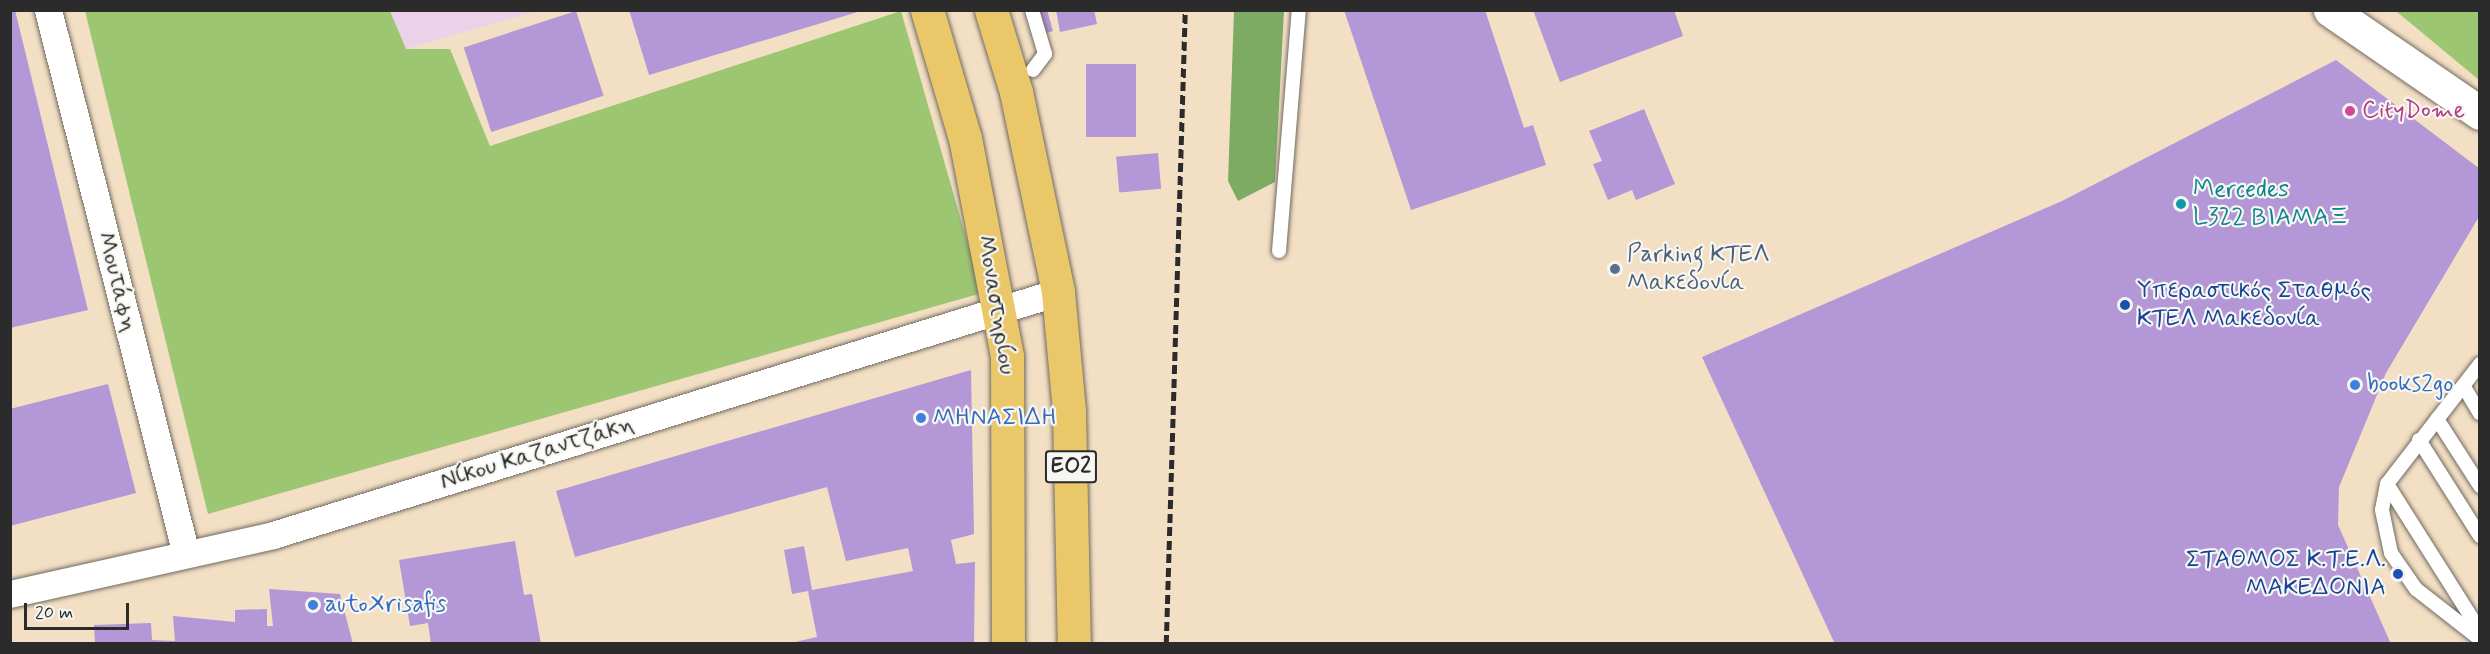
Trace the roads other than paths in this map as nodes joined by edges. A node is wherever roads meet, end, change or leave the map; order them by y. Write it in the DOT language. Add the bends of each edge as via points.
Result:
graph roads {
  1 [pos="48,10"];
  2 [pos="927,10"];
  3 [pos="991,10"];
  4 [pos="1032,10"];
  5 [pos="1299,10"];
  6 [pos="2330,10"];
  7 [pos="1033,70"];
  8 [pos="2480,113"];
  9 [pos="1279,251"];
  10 [pos="1058,292"];
  11 [pos="1000,307"];
  12 [pos="2480,364"];
  13 [pos="2464,387"];
  14 [pos="2480,414"];
  15 [pos="2437,419"];
  16 [pos="2419,440"];
  17 [pos="2387,484"];
  18 [pos="2480,486"];
  19 [pos="2480,536"];
  20 [pos="186,554"];
  21 [pos="10,594"];
  22 [pos="2480,631"];
  23 [pos="2480,639"];
  24 [pos="1008,644"];
  25 [pos="1074,644"];
  1 -- 20 [label="street, Μουτάφη"];
  2 -- 11 [label="main road, Μοναστηρίου / ΕΟ2" via="965,138"];
  3 -- 10 [label="main road, ΕΟ2" via="1016,93"];
  4 -- 7 [label="lane" via="1045,54"];
  5 -- 9 [label="lane"];
  6 -- 8 [label="street"];
  10 -- 11 [label="street, Νίκου Καζαντζάκη"];
  10 -- 25 [label="main road, ΕΟ2" via="1069,411"];
  11 -- 20 [label="street, Νίκου Καζαντζάκη" via="273,535"];
  11 -- 24 [label="main road, Μοναστηρίου / ΕΟ2" via="1010,407"];
  12 -- 13 [label="lane"];
  13 -- 14 [label="lane"];
  13 -- 15 [label="lane"];
  15 -- 16 [label="lane"];
  15 -- 18 [label="lane"];
  16 -- 17 [label="lane"];
  16 -- 19 [label="lane"];
  17 -- 22 [label="lane"];
  17 -- 23 [label="lane" via="2382,510 2391,553 2416,589"];
  20 -- 21 [label="street, Νίκου Καζαντζάκη"];
}
